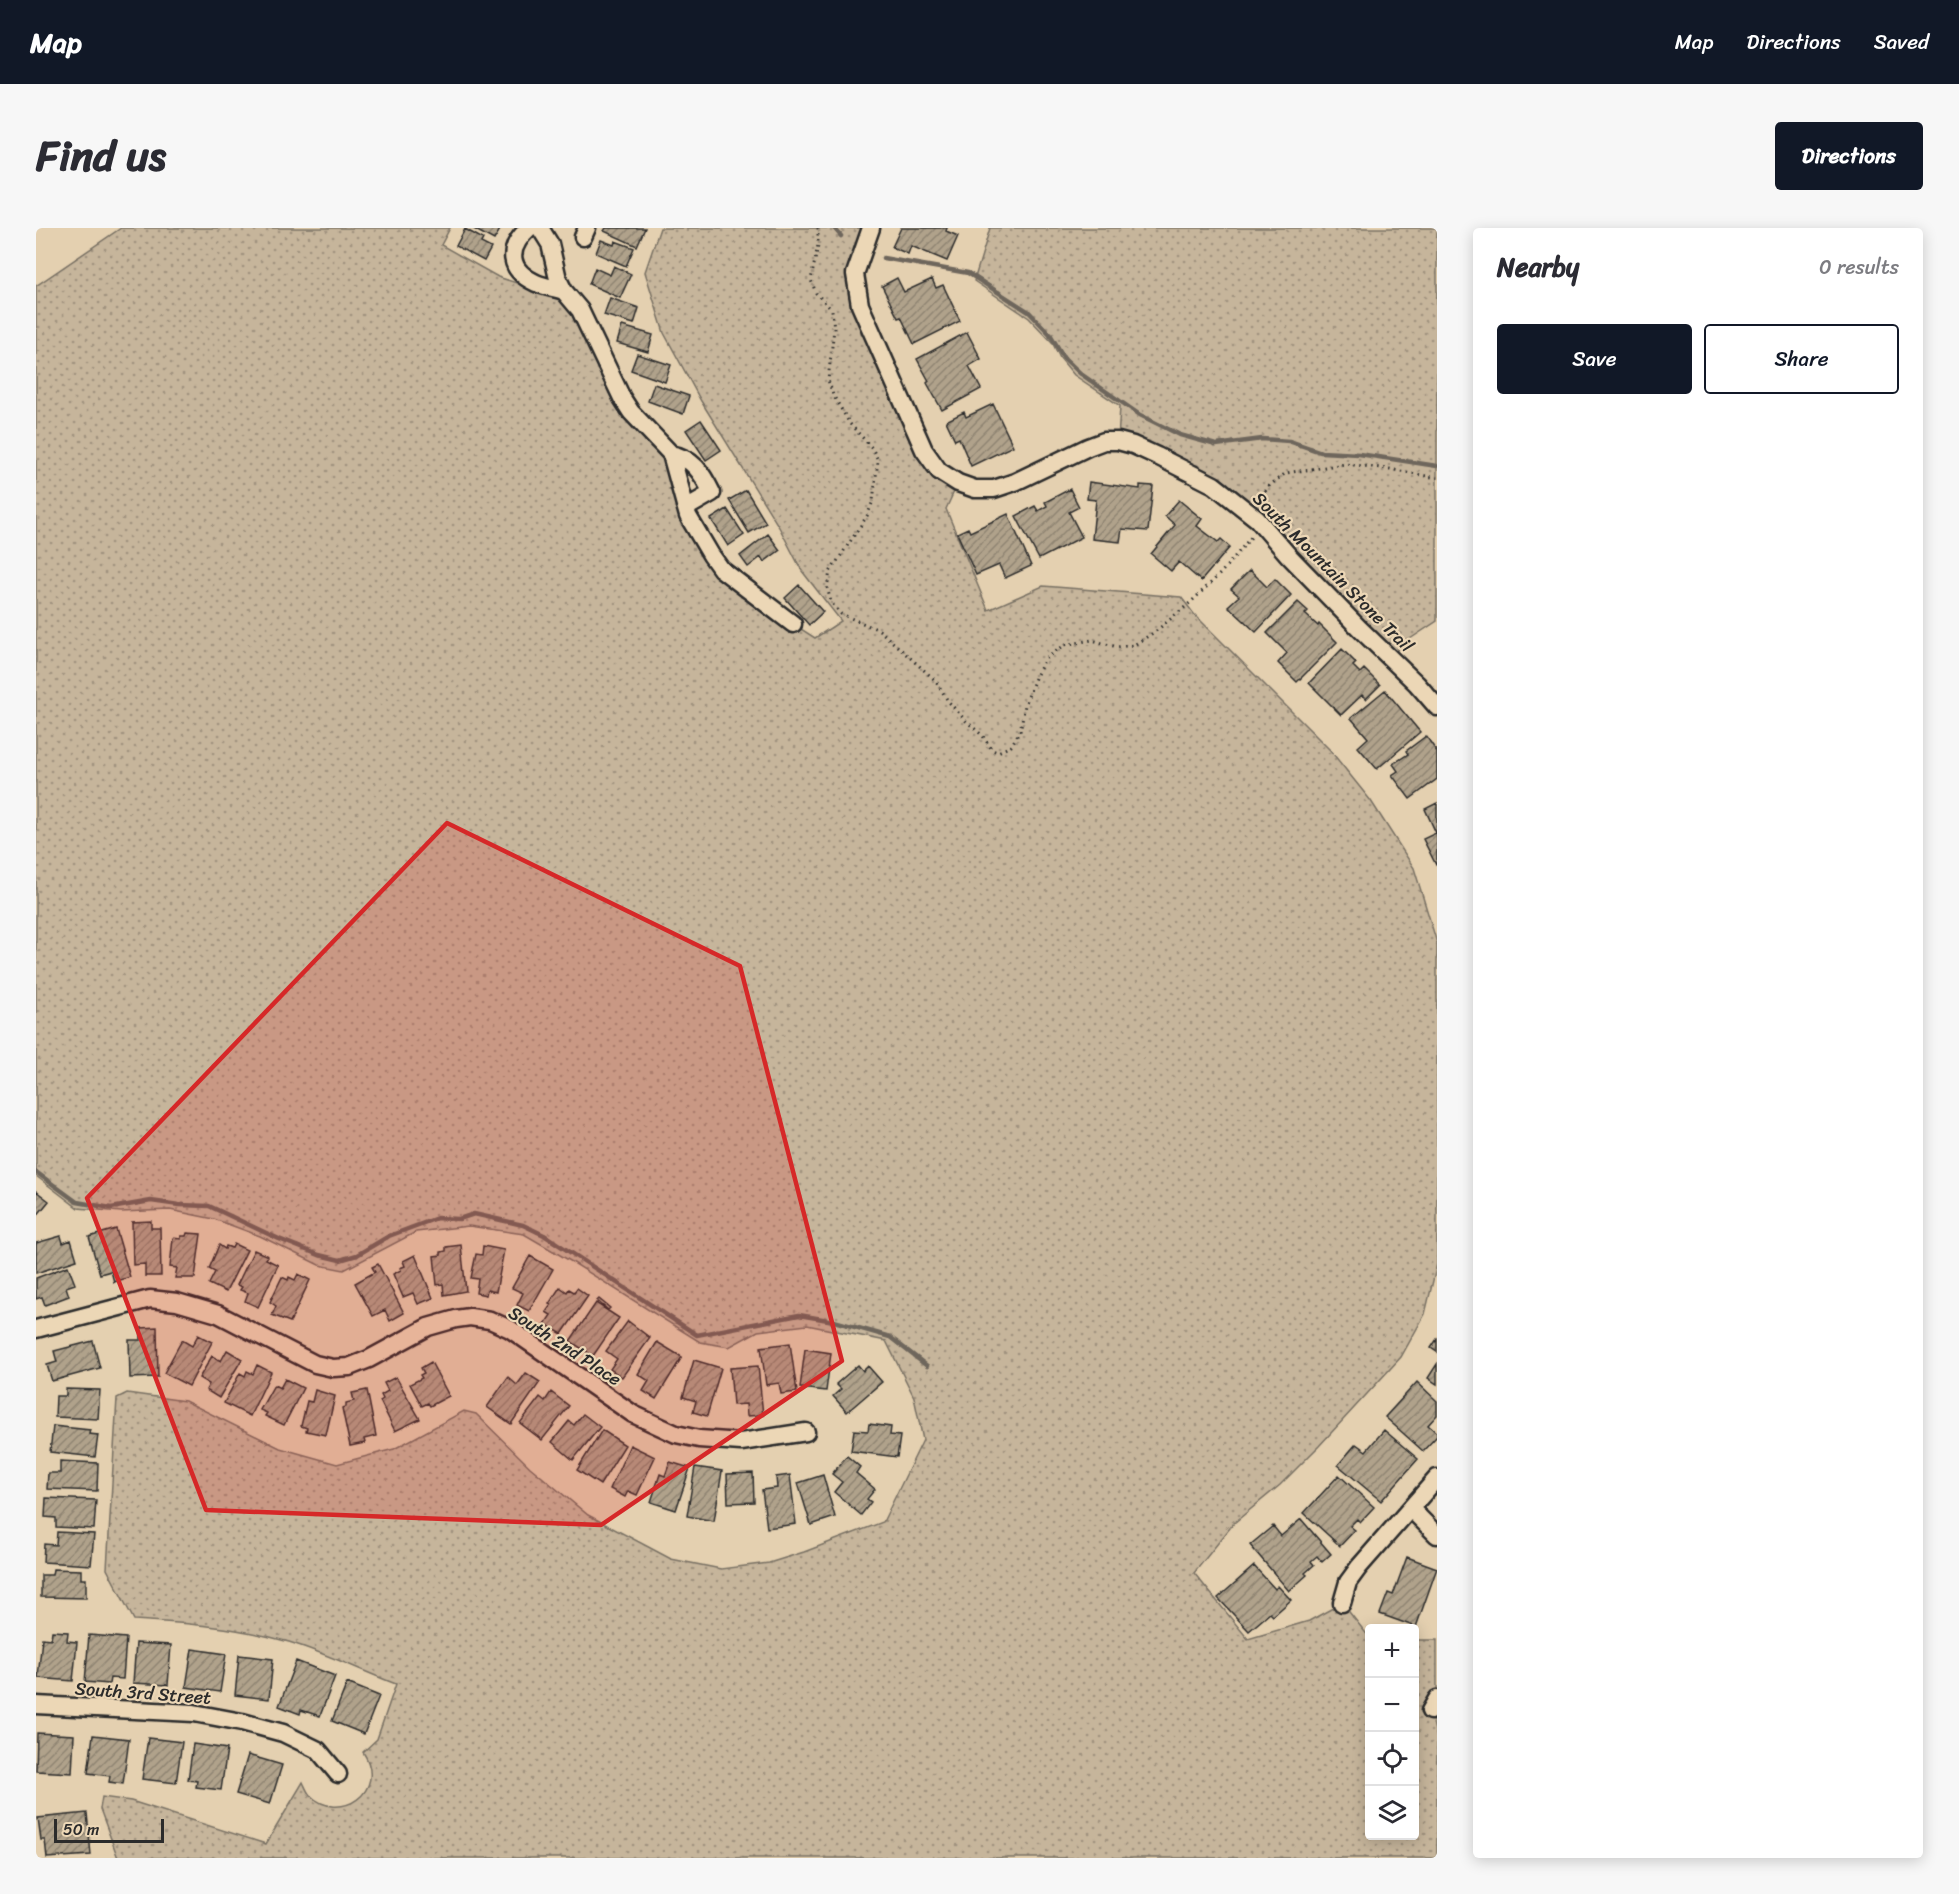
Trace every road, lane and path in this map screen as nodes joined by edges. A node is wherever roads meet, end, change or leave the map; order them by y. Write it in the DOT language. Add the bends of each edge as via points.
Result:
graph roads {
  1 [pos="529,228"];
  2 [pos="540,228"];
  3 [pos="818,228"];
  4 [pos="871,228"];
  5 [pos="564,291"];
  6 [pos="670,454"];
  7 [pos="1437,478"];
  8 [pos="686,508"];
  9 [pos="1257,519"];
  10 [pos="793,624"];
  11 [pos="1437,707"];
  12 [pos="36,1329"];
  13 [pos="806,1432"];
  14 [pos="1437,1478"];
  15 [pos="1411,1509"];
  16 [pos="1437,1535"];
  17 [pos="1342,1603"];
  18 [pos="36,1705"];
  19 [pos="338,1774"];
  1 -- 5 [label="street" via="519,237 513,252 514,263 521,275"];
  2 -- 5 [label="street" via="550,244"];
  3 -- 9 [label="path" via="811,280 816,293 832,310 833,347 828,380 850,424 878,460 867,516 830,572 827,586 831,602 842,614 879,630 936,681 948,701 992,750 998,753 1011,746 1020,731 1025,705 1045,659 1065,645 1092,640 1117,646 1134,645 1156,631 1220,574 1256,532"];
  4 -- 9 [label="street, South Mountain Stone Trail" via="855,274 860,305 924,450 939,471 975,489 994,489 1088,447 1118,441 1214,485"];
  5 -- 6 [label="street" via="580,310 621,398"];
  6 -- 8 [label="street"];
  6 -- 8 [label="street" via="683,456 699,469 712,493"];
  7 -- 9 [label="path" via="1345,464 1286,473 1259,498"];
  8 -- 10 [label="street" via="721,569"];
  9 -- 11 [label="street, South Mountain Stone Trail"];
  12 -- 13 [label="street, South 2nd Place" via="150,1299 177,1302 218,1314 315,1364 333,1368 349,1367 428,1328 470,1317 510,1329 633,1414 676,1434 741,1442"];
  14 -- 15 [label="street"];
  15 -- 16 [label="street"];
  15 -- 17 [label="street" via="1353,1574"];
  18 -- 19 [label="street, South 3rd Street" via="194,1713 242,1722 283,1733 318,1750"];
}
